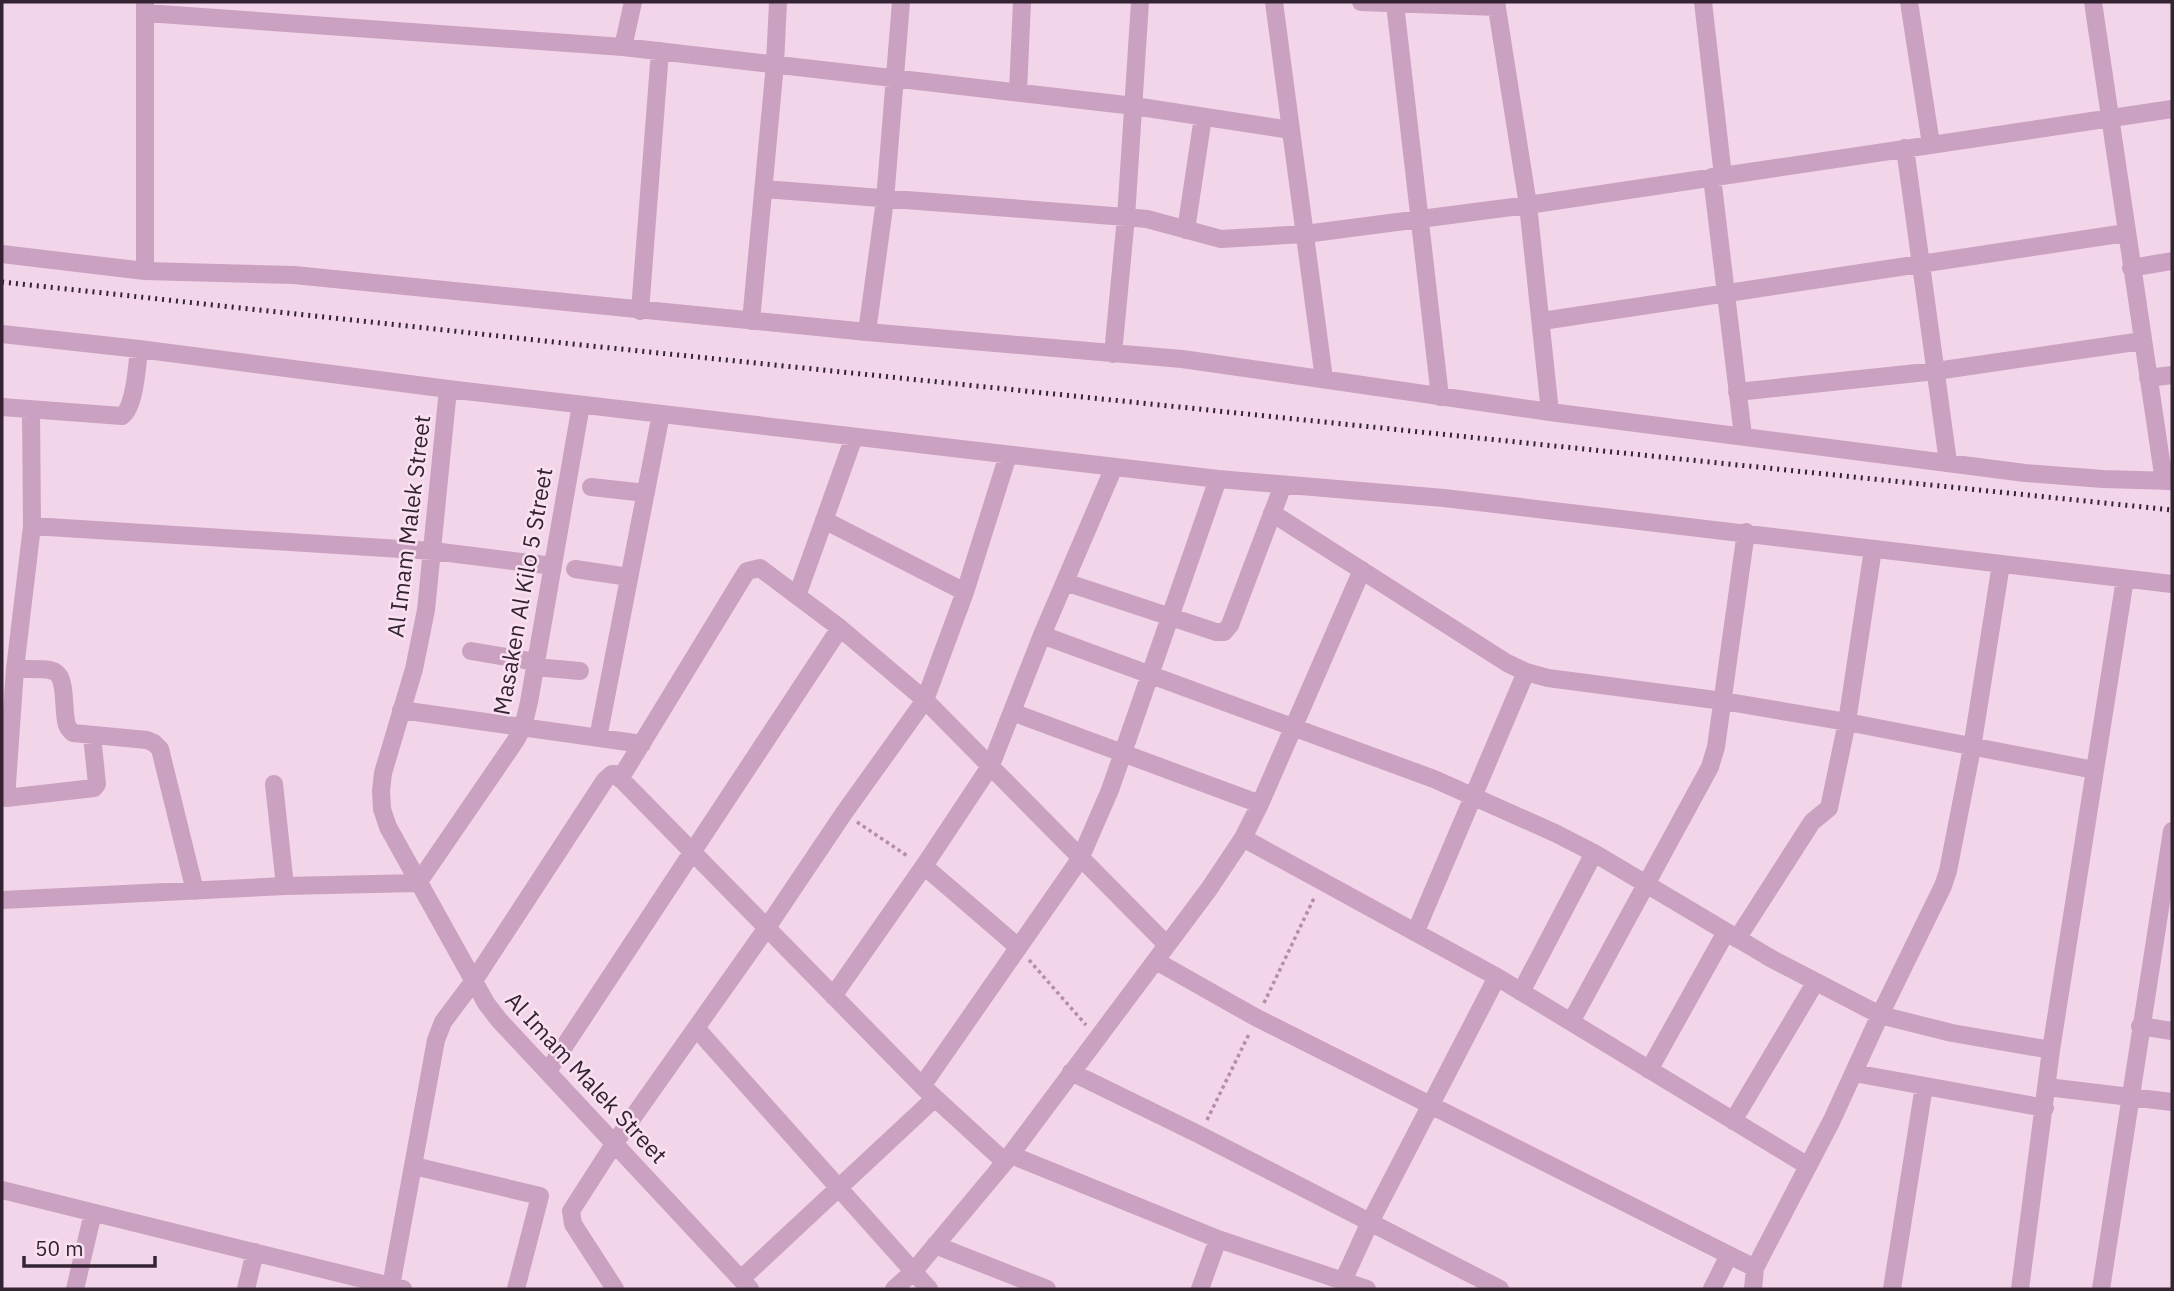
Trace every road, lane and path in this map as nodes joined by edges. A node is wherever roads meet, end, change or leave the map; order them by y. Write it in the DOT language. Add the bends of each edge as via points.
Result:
graph roads {
  1 [pos="634,2"];
  2 [pos="778,2"];
  3 [pos="901,2"];
  4 [pos="1022,2"];
  5 [pos="1140,2"];
  6 [pos="1275,2"];
  7 [pos="1361,2"];
  8 [pos="1703,2"];
  9 [pos="1909,2"];
  10 [pos="2093,2"];
  11 [pos="1395,4"];
  12 [pos="1497,4"];
  13 [pos="145,8"];
  14 [pos="623,47"];
  15 [pos="660,51"];
  16 [pos="775,64"];
  17 [pos="895,78"];
  18 [pos="1018,92"];
  19 [pos="1133,106"];
  20 [pos="2172,109"];
  21 [pos="1202,117"];
  22 [pos="2109,117"];
  23 [pos="1291,130"];
  24 [pos="1931,144"];
  25 [pos="1906,148"];
  26 [pos="1717,176"];
  27 [pos="764,189"];
  28 [pos="885,200"];
  29 [pos="1528,205"];
  30 [pos="1126,217"];
  31 [pos="1420,219"];
  32 [pos="1186,230"];
  33 [pos="2126,233"];
  34 [pos="1305,234"];
  35 [pos="2,254"];
  36 [pos="2172,261"];
  37 [pos="1922,264"];
  38 [pos="2131,268"];
  39 [pos="145,271"];
  40 [pos="1725,293"];
  41 [pos="640,311"];
  42 [pos="751,321"];
  43 [pos="1542,321"];
  44 [pos="867,332"];
  45 [pos="2,334"];
  46 [pos="2142,341"];
  47 [pos="139,349"];
  48 [pos="1113,354"];
  49 [pos="1936,371"];
  50 [pos="2172,375"];
  51 [pos="2148,378"];
  52 [pos="1324,379"];
  53 [pos="448,389"];
  54 [pos="1737,392"];
  55 [pos="1440,397"];
  56 [pos="581,405"];
  57 [pos="2,407"];
  58 [pos="31,410"];
  59 [pos="1550,412"];
  60 [pos="661,414"];
  61 [pos="1743,436"];
  62 [pos="854,437"];
  63 [pos="1008,454"];
  64 [pos="1948,462"];
  65 [pos="1114,467"];
  66 [pos="1218,479"];
  67 [pos="2168,481"];
  68 [pos="1283,485"];
  69 [pos="591,488"];
  70 [pos="646,493"];
  71 [pos="1272,513"];
  72 [pos="824,520"];
  73 [pos="32,526"];
  74 [pos="1746,532"];
  75 [pos="1873,549"];
  76 [pos="433,551"];
  77 [pos="2001,564"];
  78 [pos="552,566"];
  79 [pos="575,569"];
  80 [pos="1362,570"];
  81 [pos="629,577"];
  82 [pos="2125,579"];
  83 [pos="1065,582"];
  84 [pos="2172,584"];
  85 [pos="965,592"];
  86 [pos="797,596"];
  87 [pos="1170,616"];
  88 [pos="840,628"];
  89 [pos="1042,635"];
  90 [pos="471,651"];
  91 [pos="535,664"];
  92 [pos="15,669"];
  93 [pos="580,671"];
  94 [pos="1526,672"];
  95 [pos="1149,675"];
  96 [pos="925,700"];
  97 [pos="1723,701"];
  98 [pos="401,710"];
  99 [pos="1012,712"];
  100 [pos="1847,722"];
  101 [pos="1293,726"];
  102 [pos="523,727"];
  103 [pos="92,736"];
  104 [pos="598,738"];
  105 [pos="642,744"];
  106 [pos="1972,748"];
  107 [pos="1124,754"];
  108 [pos="990,765"];
  109 [pos="2094,770"];
  110 [pos="620,779"];
  111 [pos="274,784"];
  112 [pos="1474,797"];
  113 [pos="4,798"];
  114 [pos="1260,804"];
  115 [pos="844,813"];
  116 [pos="2172,831"];
  117 [pos="1243,838"];
  118 [pos="1594,853"];
  119 [pos="693,854"];
  120 [pos="1080,859"];
  121 [pos="924,866"];
  122 [pos="418,883"];
  123 [pos="1646,883"];
  124 [pos="285,886"];
  125 [pos="195,891"];
  126 [pos="2,900"];
  127 [pos="766,929"];
  128 [pos="1416,931"];
  129 [pos="1732,936"];
  130 [pos="1167,945"];
  131 [pos="1018,947"];
  132 [pos="1156,961"];
  133 [pos="1497,977"];
  134 [pos="473,982"];
  135 [pos="1815,983"];
  136 [pos="1521,992"];
  137 [pos="833,996"];
  138 [pos="1880,1015"];
  139 [pos="1571,1022"];
  140 [pos="2140,1026"];
  141 [pos="696,1028"];
  142 [pos="2172,1031"];
  143 [pos="1097,1037"];
  144 [pos="2052,1050"];
  145 [pos="1649,1070"];
  146 [pos="548,1071"];
  147 [pos="1071,1072"];
  148 [pos="1854,1073"];
  149 [pos="1924,1086"];
  150 [pos="2047,1087"];
  151 [pos="929,1092"];
  152 [pos="2132,1097"];
  153 [pos="2172,1102"];
  154 [pos="1429,1105"];
  155 [pos="2045,1108"];
  156 [pos="1733,1121"];
  157 [pos="614,1144"];
  158 [pos="1008,1158"];
  159 [pos="414,1166"];
  160 [pos="1808,1166"];
  161 [pos="839,1189"];
  162 [pos="2,1190"];
  163 [pos="93,1213"];
  164 [pos="1370,1222"];
  165 [pos="1218,1239"];
  166 [pos="935,1245"];
  167 [pos="255,1252"];
  168 [pos="1729,1255"];
  169 [pos="1755,1268"];
  170 [pos="913,1272"];
  171 [pos="1318,1281"];
  172 [pos="1343,1281"];
  173 [pos="746,1284"];
  174 [pos="400,1288"];
  175 [pos="75,1289"];
  176 [pos="246,1289"];
  177 [pos="516,1289"];
  178 [pos="615,1289"];
  179 [pos="894,1289"];
  180 [pos="929,1289"];
  181 [pos="1045,1289"];
  182 [pos="1200,1289"];
  183 [pos="1367,1289"];
  184 [pos="1500,1289"];
  185 [pos="1712,1289"];
  186 [pos="1753,1289"];
  187 [pos="1892,1289"];
  188 [pos="2020,1289"];
  189 [pos="2101,1289"];
  1 -- 14 [label="street"];
  2 -- 16 [label="street"];
  3 -- 17 [label="street"];
  4 -- 18 [label="street"];
  5 -- 19 [label="street"];
  6 -- 23 [label="street"];
  7 -- 11 [label="street"];
  8 -- 26 [label="street"];
  9 -- 24 [label="street"];
  10 -- 22 [label="street"];
  11 -- 12 [label="street"];
  11 -- 31 [label="street"];
  12 -- 29 [label="street"];
  13 -- 14 [label="street"];
  13 -- 39 [label="street"];
  14 -- 15 [label="street"];
  15 -- 16 [label="street"];
  15 -- 41 [label="street"];
  16 -- 17 [label="street"];
  16 -- 27 [label="street"];
  17 -- 18 [label="street"];
  17 -- 28 [label="street"];
  18 -- 19 [label="street"];
  19 -- 21 [label="street"];
  19 -- 30 [label="street"];
  20 -- 22 [label="street"];
  21 -- 23 [label="street"];
  21 -- 32 [label="street"];
  22 -- 24 [label="street"];
  22 -- 33 [label="street"];
  23 -- 34 [label="street"];
  24 -- 25 [label="street"];
  25 -- 26 [label="street"];
  25 -- 37 [label="street"];
  26 -- 29 [label="street"];
  26 -- 40 [label="street"];
  27 -- 28 [label="street"];
  27 -- 42 [label="street"];
  28 -- 30 [label="street"];
  28 -- 44 [label="street"];
  29 -- 31 [label="street"];
  29 -- 43 [label="street"];
  30 -- 32 [label="street"];
  30 -- 48 [label="street"];
  31 -- 34 [label="street"];
  31 -- 55 [label="street"];
  32 -- 34 [label="street" via="1221,239"];
  33 -- 37 [label="street"];
  33 -- 38 [label="street"];
  34 -- 52 [label="street"];
  35 -- 39 [label="street"];
  36 -- 38 [label="street"];
  37 -- 40 [label="street"];
  37 -- 49 [label="street"];
  38 -- 46 [label="street"];
  39 -- 41 [label="street" via="293,275"];
  40 -- 43 [label="street"];
  40 -- 54 [label="street"];
  41 -- 42 [label="street"];
  42 -- 44 [label="street"];
  43 -- 59 [label="street"];
  44 -- 48 [label="street"];
  45 -- 47 [label="street"];
  46 -- 49 [label="street"];
  46 -- 51 [label="street"];
  47 -- 53 [label="street"];
  47 -- 58 [label="street" via="126,415"];
  48 -- 52 [label="street"];
  49 -- 54 [label="street"];
  49 -- 64 [label="street"];
  50 -- 51 [label="street"];
  51 -- 67 [label="street"];
  52 -- 55 [label="street"];
  53 -- 56 [label="street"];
  53 -- 76 [label="street, Al Imam Malek Street"];
  54 -- 61 [label="street"];
  55 -- 59 [label="street"];
  56 -- 60 [label="street"];
  56 -- 78 [label="street, Masaken Al Kilo 5 Street"];
  57 -- 58 [label="street"];
  58 -- 73 [label="street"];
  59 -- 61 [label="street"];
  60 -- 62 [label="street"];
  60 -- 70 [label="street"];
  61 -- 64 [label="street"];
  62 -- 63 [label="street"];
  62 -- 72 [label="street"];
  63 -- 65 [label="street"];
  63 -- 85 [label="street"];
  64 -- 67 [label="street" via="2051,475"];
  65 -- 66 [label="street"];
  65 -- 83 [label="street"];
  66 -- 68 [label="street"];
  66 -- 87 [label="street"];
  68 -- 71 [label="street"];
  68 -- 74 [label="street"];
  69 -- 70 [label="street"];
  70 -- 81 [label="street"];
  71 -- 80 [label="street"];
  71 -- 87 [label="street" via="1228,629 1216,632"];
  72 -- 85 [label="street"];
  72 -- 86 [label="street"];
  73 -- 76 [label="street"];
  73 -- 92 [label="street"];
  74 -- 75 [label="street"];
  74 -- 97 [label="street"];
  75 -- 77 [label="street"];
  75 -- 100 [label="street"];
  76 -- 78 [label="street"];
  76 -- 98 [label="street, Al Imam Malek Street" via="421,640"];
  77 -- 82 [label="street"];
  77 -- 106 [label="street"];
  78 -- 91 [label="street, Masaken Al Kilo 5 Street"];
  79 -- 81 [label="street"];
  80 -- 94 [label="street"];
  80 -- 101 [label="street"];
  81 -- 104 [label="street"];
  82 -- 84 [label="street"];
  82 -- 109 [label="street"];
  83 -- 87 [label="street"];
  83 -- 89 [label="street"];
  85 -- 96 [label="street"];
  86 -- 88 [label="street"];
  86 -- 105 [label="street" via="760,568 747,571"];
  87 -- 95 [label="street"];
  88 -- 96 [label="street"];
  88 -- 119 [label="street"];
  89 -- 95 [label="street"];
  89 -- 99 [label="street"];
  90 -- 91 [label="street"];
  91 -- 93 [label="street"];
  91 -- 102 [label="street, Masaken Al Kilo 5 Street"];
  92 -- 103 [label="street" via="58,673 63,680 68,728"];
  92 -- 113 [label="street"];
  94 -- 97 [label="street"];
  94 -- 112 [label="street"];
  95 -- 101 [label="street"];
  95 -- 107 [label="street"];
  96 -- 108 [label="street"];
  96 -- 115 [label="street"];
  97 -- 100 [label="street"];
  97 -- 123 [label="street" via="1710,767"];
  98 -- 102 [label="street"];
  98 -- 122 [label="street, Al Imam Malek Street" via="383,773 382,809"];
  99 -- 107 [label="street"];
  99 -- 108 [label="street"];
  100 -- 106 [label="street"];
  100 -- 129 [label="street" via="1829,808 1812,821"];
  101 -- 112 [label="street"];
  101 -- 114 [label="street"];
  102 -- 104 [label="street"];
  102 -- 122 [label="street, Masaken Al Kilo 5 Street"];
  103 -- 113 [label="street" via="94,788"];
  103 -- 125 [label="street" via="147,740 160,750"];
  104 -- 105 [label="street"];
  105 -- 110 [label="street"];
  106 -- 109 [label="street"];
  106 -- 138 [label="street" via="1948,871"];
  107 -- 114 [label="street"];
  107 -- 120 [label="street"];
  108 -- 120 [label="street"];
  108 -- 121 [label="street"];
  109 -- 144 [label="street"];
  110 -- 119 [label="street"];
  110 -- 134 [label="street" via="616,774 608,776"];
  111 -- 124 [label="street"];
  112 -- 118 [label="street"];
  112 -- 128 [label="street"];
  114 -- 117 [label="street"];
  115 -- 121 [label="path"];
  115 -- 127 [label="street"];
  116 -- 140 [label="street"];
  117 -- 128 [label="street"];
  117 -- 130 [label="street"];
  118 -- 123 [label="street"];
  118 -- 136 [label="street"];
  119 -- 127 [label="street"];
  119 -- 146 [label="street"];
  120 -- 130 [label="street"];
  120 -- 131 [label="street"];
  121 -- 131 [label="street"];
  121 -- 137 [label="street"];
  122 -- 124 [label="street"];
  122 -- 134 [label="street, Al Imam Malek Street"];
  123 -- 129 [label="street"];
  123 -- 139 [label="street"];
  124 -- 125 [label="street"];
  125 -- 126 [label="street"];
  127 -- 137 [label="street"];
  127 -- 141 [label="street"];
  128 -- 133 [label="street"];
  129 -- 135 [label="street"];
  129 -- 145 [label="street"];
  130 -- 132 [label="street"];
  131 -- 143 [label="path"];
  131 -- 151 [label="street"];
  132 -- 143 [label="street"];
  132 -- 154 [label="street"];
  133 -- 136 [label="street"];
  133 -- 154 [label="street"];
  134 -- 146 [label="street, Al Imam Malek Street" via="499,1020"];
  134 -- 159 [label="street" via="439,1031"];
  135 -- 138 [label="street"];
  135 -- 156 [label="street"];
  136 -- 139 [label="street"];
  137 -- 151 [label="street"];
  138 -- 144 [label="street"];
  138 -- 148 [label="street"];
  139 -- 145 [label="street"];
  140 -- 142 [label="street"];
  140 -- 152 [label="street"];
  141 -- 157 [label="street"];
  141 -- 161 [label="street"];
  143 -- 147 [label="street"];
  144 -- 150 [label="street"];
  145 -- 156 [label="street"];
  146 -- 157 [label="street, Al Imam Malek Street"];
  147 -- 158 [label="street"];
  147 -- 164 [label="street"];
  148 -- 149 [label="street"];
  148 -- 160 [label="street"];
  149 -- 155 [label="street"];
  149 -- 187 [label="street"];
  150 -- 152 [label="street"];
  150 -- 155 [label="street"];
  151 -- 158 [label="street"];
  151 -- 161 [label="street"];
  152 -- 153 [label="street"];
  152 -- 189 [label="street"];
  154 -- 164 [label="street"];
  154 -- 168 [label="street"];
  155 -- 188 [label="street"];
  156 -- 160 [label="street"];
  157 -- 173 [label="street, Al Imam Malek Street"];
  157 -- 178 [label="street" via="570,1217"];
  158 -- 165 [label="street"];
  158 -- 166 [label="street"];
  159 -- 174 [label="street"];
  159 -- 177 [label="street" via="540,1196"];
  160 -- 169 [label="street"];
  161 -- 170 [label="street"];
  161 -- 173 [label="street"];
  162 -- 163 [label="street"];
  163 -- 167 [label="street"];
  163 -- 175 [label="street"];
  164 -- 172 [label="street"];
  164 -- 184 [label="street"];
  165 -- 171 [label="street"];
  165 -- 182 [label="street"];
  166 -- 170 [label="street"];
  166 -- 181 [label="street"];
  167 -- 174 [label="street"];
  167 -- 176 [label="street"];
  168 -- 169 [label="street"];
  168 -- 185 [label="street"];
  169 -- 186 [label="street"];
  170 -- 179 [label="street"];
  170 -- 180 [label="street"];
  171 -- 172 [label="street"];
  172 -- 183 [label="street"];
}
